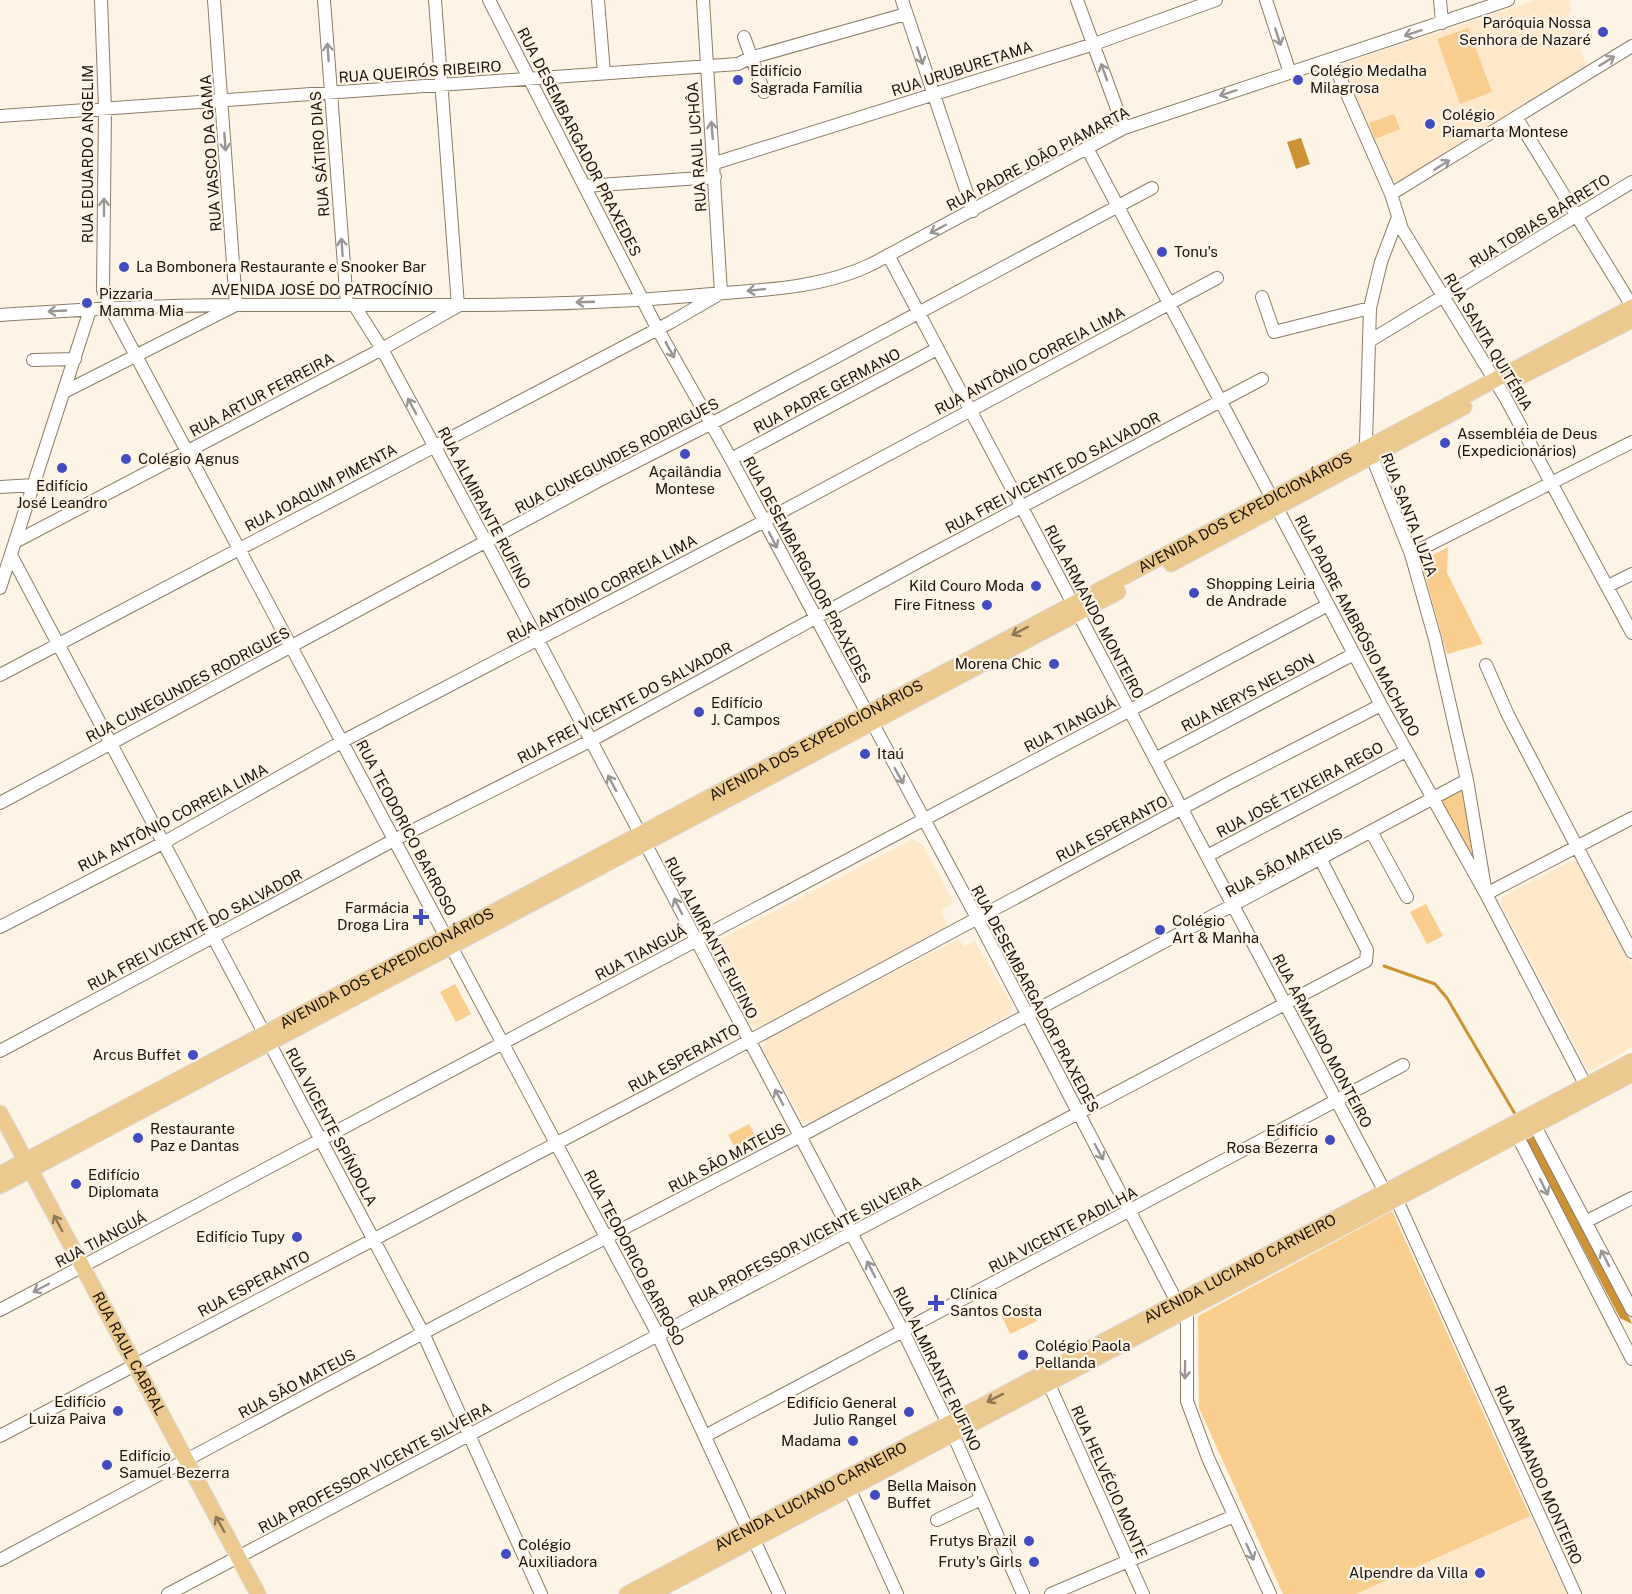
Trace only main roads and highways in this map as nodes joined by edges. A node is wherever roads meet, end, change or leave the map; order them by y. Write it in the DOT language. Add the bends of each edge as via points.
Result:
graph roads {
  1 [pos="1632,307"];
  2 [pos="1632,320"];
  3 [pos="1497,384"];
  4 [pos="1632,1061"];
  5 [pos="1632,1074"];
  6 [pos="0,1113"];
  7 [pos="1524,1127"];
  8 [pos="27,1165"];
  9 [pos="0,1174"];
  10 [pos="0,1186"];
  11 [pos="1101,1349"];
  12 [pos="951,1429"];
  13 [pos="751,1535"];
  14 [pos="258,1594"];
  15 [pos="627,1594"];
  16 [pos="653,1594"];
  1 -- 3 [label="main road, AVENIDA DOS EXPEDICIONÁRIOS"];
  2 -- 3 [label="main road, AVENIDA DOS EXPEDICIONÁRIOS"];
  3 -- 8 [label="main road, AVENIDA DOS EXPEDICIONÁRIOS"];
  4 -- 7 [label="main road, AVENIDA LUCIANO CARNEIRO"];
  5 -- 7 [label="main road, AVENIDA LUCIANO CARNEIRO"];
  6 -- 8 [label="main road, RUA RAUL CABRAL"];
  7 -- 11 [label="main road, AVENIDA LUCIANO CARNEIRO"];
  8 -- 9 [label="main road, AVENIDA DOS EXPEDICIONÁRIOS"];
  8 -- 10 [label="main road, AVENIDA DOS EXPEDICIONÁRIOS"];
  14 -- 8 [label="main road, RUA RAUL CABRAL, one-way"];
  11 -- 12 [label="main road, AVENIDA LUCIANO CARNEIRO, one-way"];
  11 -- 12 [label="main road, AVENIDA LUCIANO CARNEIRO" via="1048,1382"];
  12 -- 13 [label="main road, AVENIDA LUCIANO CARNEIRO"];
  12 -- 13 [label="main road, AVENIDA LUCIANO CARNEIRO" via="849,1488"];
  13 -- 15 [label="main road, AVENIDA LUCIANO CARNEIRO"];
  13 -- 16 [label="main road, AVENIDA LUCIANO CARNEIRO"];
}
